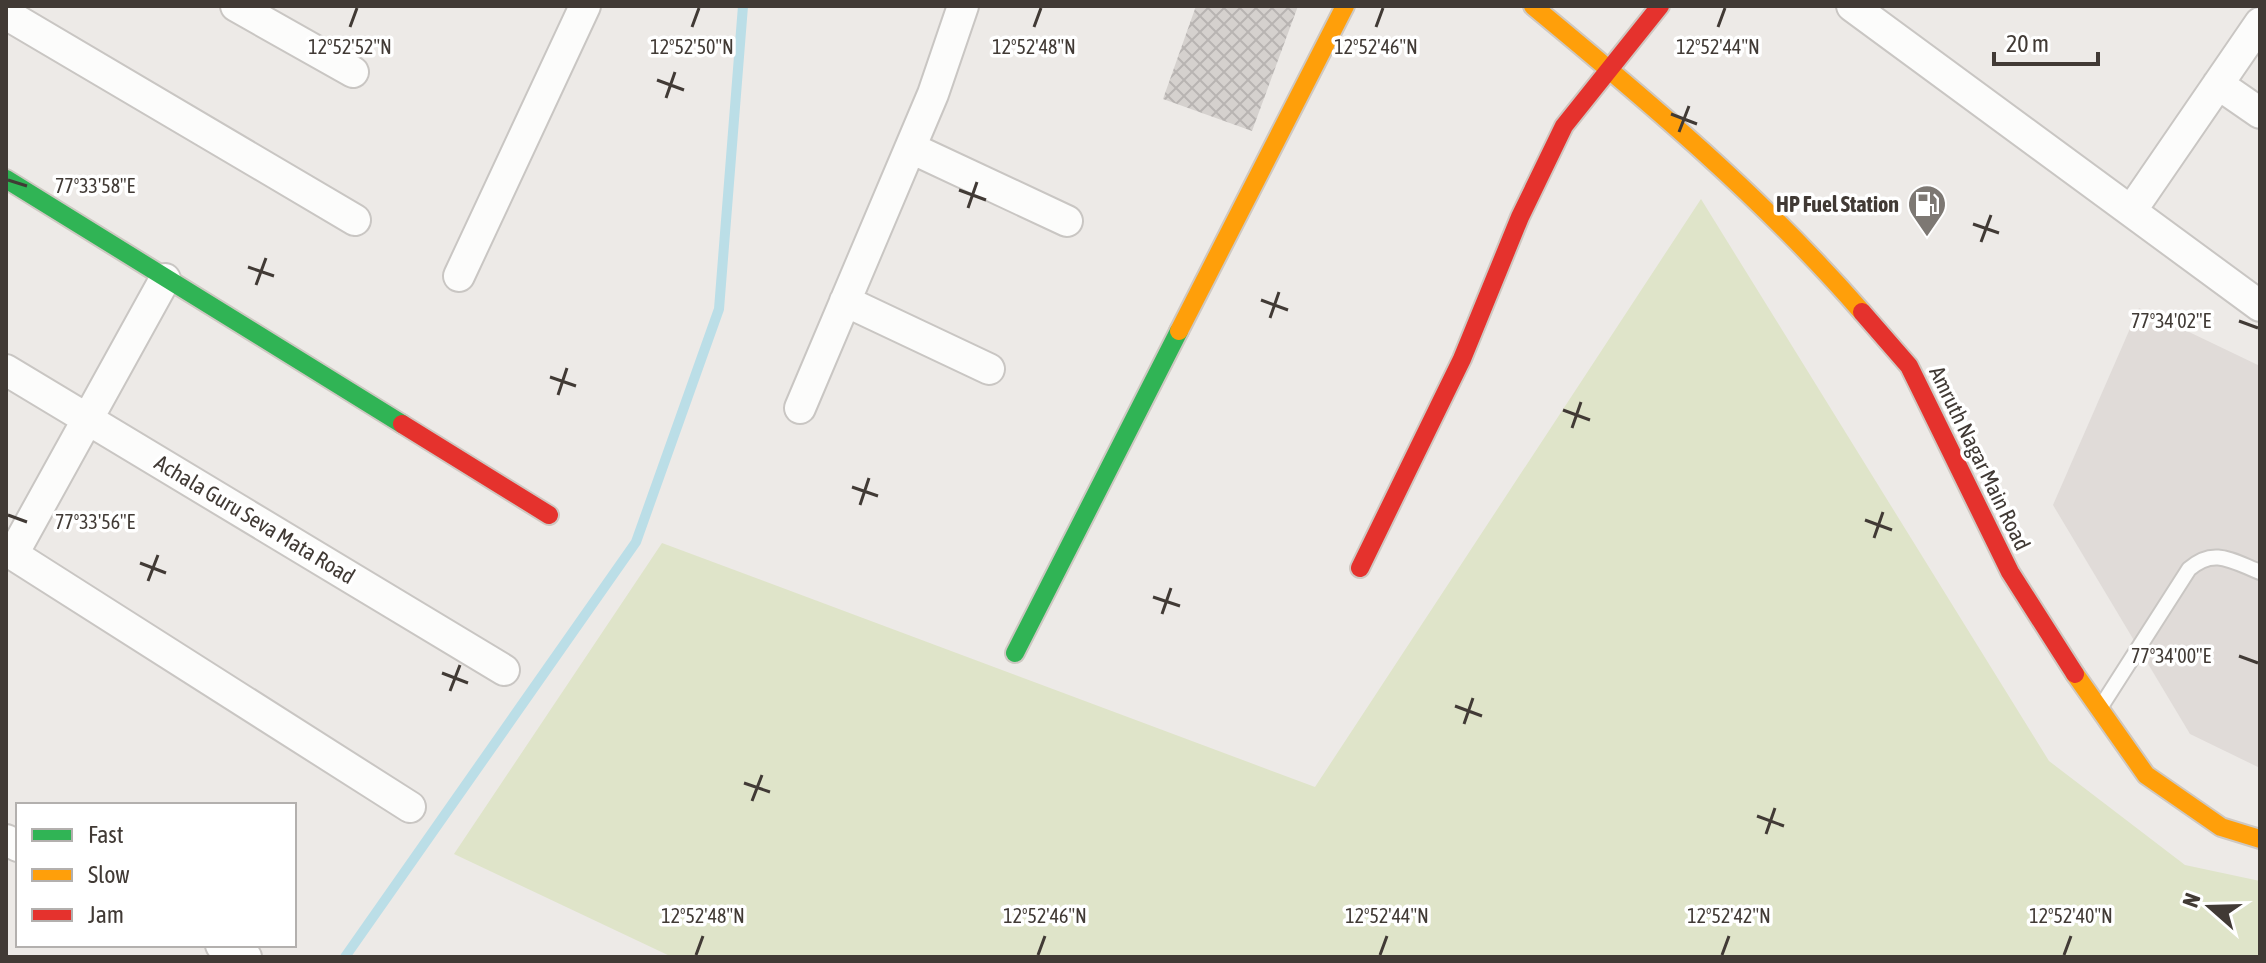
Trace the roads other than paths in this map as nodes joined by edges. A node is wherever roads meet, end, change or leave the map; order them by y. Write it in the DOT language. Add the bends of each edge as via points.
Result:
graph roads {
  1 [pos="236,6"];
  2 [pos="585,6"];
  3 [pos="963,6"];
  4 [pos="1345,6"];
  5 [pos="1533,6"];
  6 [pos="1660,6"];
  7 [pos="1852,6"];
  8 [pos="6,14"];
  9 [pos="2260,23"];
  10 [pos="1608,70"];
  11 [pos="353,72"];
  12 [pos="2218,84"];
  13 [pos="2260,113"];
  14 [pos="911,148"];
  15 [pos="6,179"];
  16 [pos="2131,211"];
  17 [pos="355,220"];
  18 [pos="1067,221"];
  19 [pos="459,276"];
  20 [pos="165,279"];
  21 [pos="845,301"];
  22 [pos="2260,306"];
  23 [pos="989,369"];
  24 [pos="6,370"];
  25 [pos="800,408"];
  26 [pos="89,419"];
  27 [pos="549,515"];
  28 [pos="9,552"];
  29 [pos="1360,568"];
  30 [pos="2260,572"];
  31 [pos="1015,653"];
  32 [pos="504,670"];
  33 [pos="2098,710"];
  34 [pos="410,807"];
  35 [pos="2260,839"];
  36 [pos="225,947"];
  37 [pos="246,957"];
  1 -- 11 [label="street"];
  2 -- 19 [label="street"];
  3 -- 14 [label="street"];
  4 -- 31 [label="street"];
  5 -- 10 [label="street, Amruth Nagar Main Road"];
  6 -- 10 [label="street"];
  7 -- 16 [label="street"];
  8 -- 17 [label="street"];
  9 -- 12 [label="street"];
  10 -- 29 [label="street" via="1564,126 1462,359"];
  10 -- 33 [label="street, Amruth Nagar Main Road" via="1696,142 1814,256 1909,366 2010,572"];
  12 -- 13 [label="street"];
  12 -- 16 [label="street"];
  14 -- 18 [label="street"];
  14 -- 21 [label="street"];
  15 -- 20 [label="street"];
  16 -- 22 [label="street"];
  20 -- 26 [label="street"];
  20 -- 27 [label="street"];
  21 -- 23 [label="street"];
  21 -- 25 [label="street"];
  24 -- 26 [label="street, Achala Guru Seva Mata Road"];
  26 -- 28 [label="street"];
  26 -- 32 [label="street, Achala Guru Seva Mata Road"];
  28 -- 34 [label="street"];
  30 -- 33 [label="lane" via="2210,556 2201,558"];
  33 -- 35 [label="street, Amruth Nagar Main Road" via="2146,775 2221,827"];
  36 -- 37 [label="street"];
}
